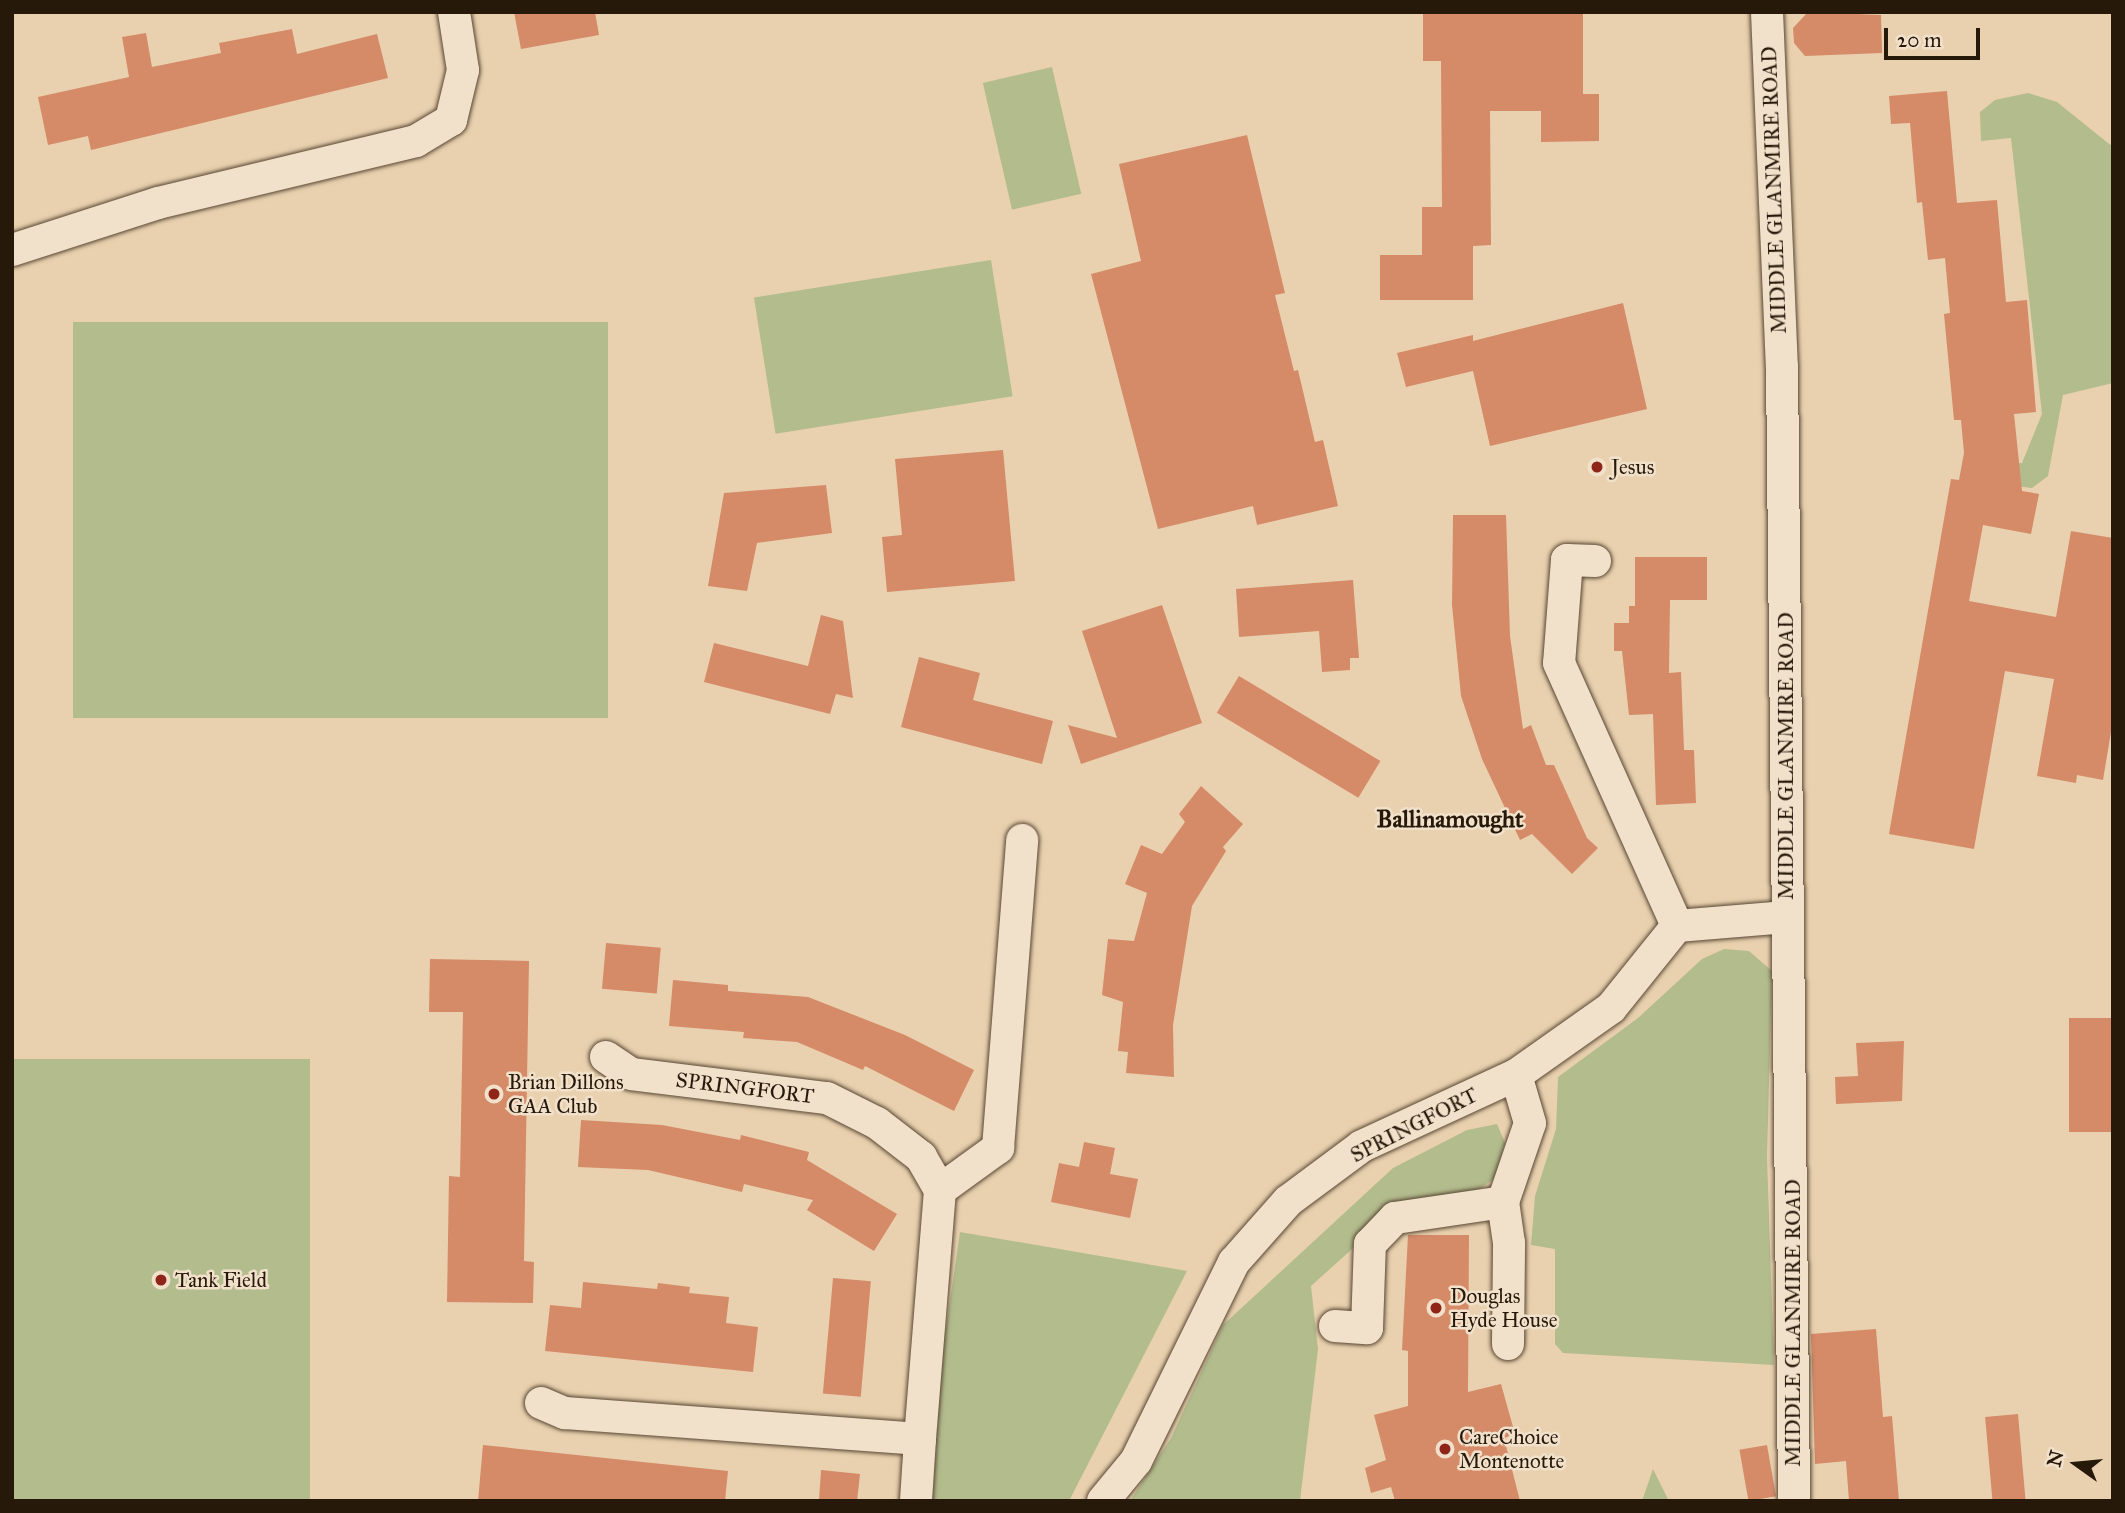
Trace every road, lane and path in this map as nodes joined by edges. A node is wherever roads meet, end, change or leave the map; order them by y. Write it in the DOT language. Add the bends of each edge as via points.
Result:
graph roads {
  1 [pos="454,12"];
  2 [pos="1767,12"];
  3 [pos="12,250"];
  4 [pos="1595,561"];
  5 [pos="1022,840"];
  6 [pos="1787,917"];
  7 [pos="1678,926"];
  8 [pos="606,1057"];
  9 [pos="1516,1075"];
  10 [pos="940,1190"];
  11 [pos="1503,1202"];
  12 [pos="1335,1326"];
  13 [pos="1508,1344"];
  14 [pos="541,1403"];
  15 [pos="920,1439"];
  16 [pos="916,1501"];
  17 [pos="1102,1501"];
  18 [pos="1794,1501"];
  1 -- 3 [label="street" via="463,70 451,120 416,141 158,203"];
  2 -- 6 [label="street, MIDDLE GLANMIRE ROAD" via="1782,366"];
  4 -- 7 [label="street" via="1567,560 1559,663"];
  5 -- 10 [label="street" via="998,1148"];
  6 -- 7 [label="street"];
  6 -- 18 [label="street, MIDDLE GLANMIRE ROAD"];
  7 -- 9 [label="street, SPRINGFORT" via="1611,1008"];
  8 -- 10 [label="street, SPRINGFORT" via="631,1074 827,1098 877,1123 921,1157"];
  9 -- 11 [label="street" via="1530,1123"];
  9 -- 17 [label="street, SPRINGFORT" via="1362,1146 1288,1201 1234,1262 1136,1461"];
  10 -- 15 [label="street"];
  11 -- 12 [label="street" via="1395,1218 1370,1244 1367,1328"];
  11 -- 13 [label="street" via="1509,1243"];
  14 -- 15 [label="street" via="565,1413"];
  15 -- 16 [label="street"];
}
